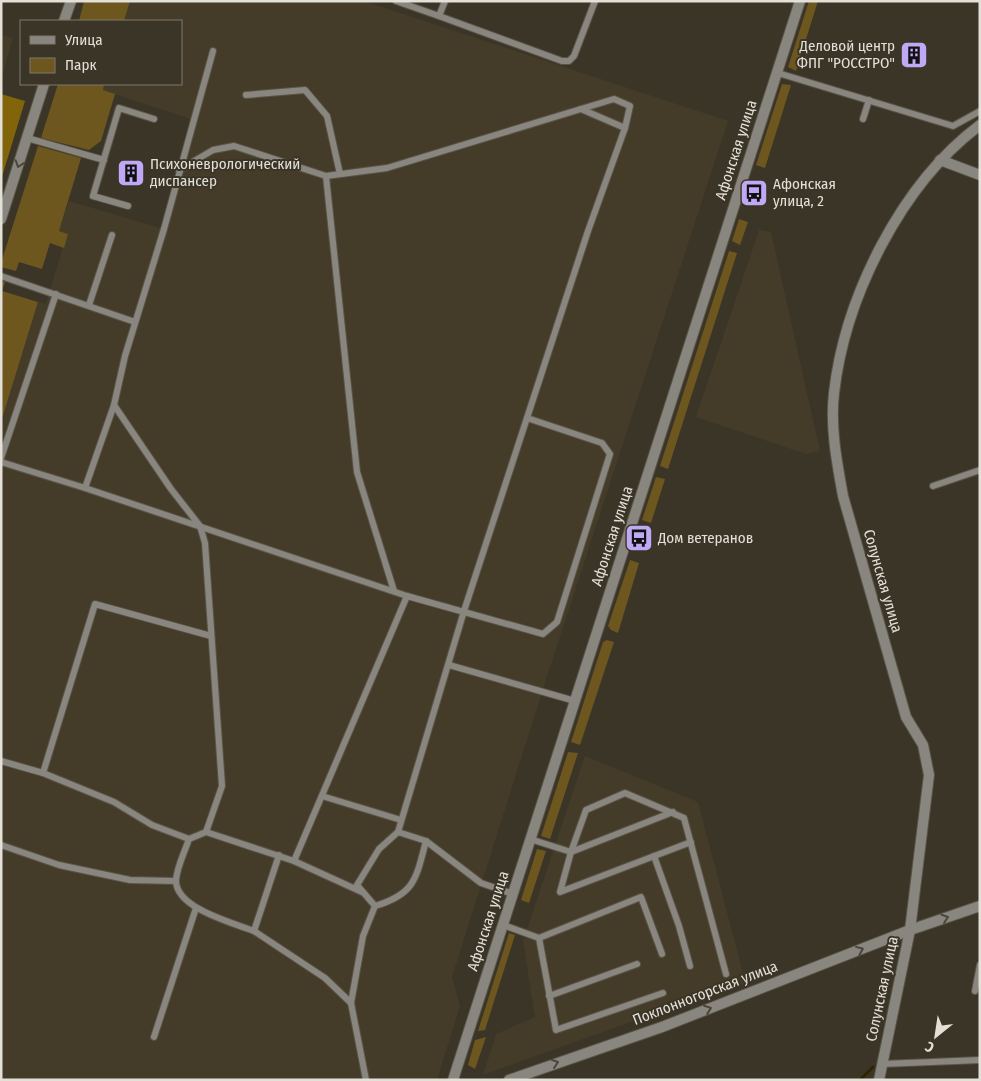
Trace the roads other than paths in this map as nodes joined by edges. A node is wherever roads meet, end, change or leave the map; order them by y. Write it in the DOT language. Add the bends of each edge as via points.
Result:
graph roads {
  1 [pos="71,1"];
  2 [pos="396,1"];
  3 [pos="445,1"];
  4 [pos="595,1"];
  5 [pos="800,1"];
  6 [pos="439,16"];
  7 [pos="64,20"];
  8 [pos="213,51"];
  9 [pos="778,73"];
  10 [pos="44,85"];
  11 [pos="246,95"];
  12 [pos="869,100"];
  13 [pos="581,109"];
  14 [pos="980,111"];
  15 [pos="154,119"];
  16 [pos="863,119"];
  17 [pos="980,125"];
  18 [pos="625,128"];
  19 [pos="27,138"];
  20 [pos="104,160"];
  21 [pos="940,160"];
  22 [pos="179,170"];
  23 [pos="340,174"];
  24 [pos="980,175"];
  25 [pos="326,176"];
  26 [pos="128,206"];
  27 [pos="1,219"];
  28 [pos="112,235"];
  29 [pos="1,276"];
  30 [pos="56,294"];
  31 [pos="90,305"];
  32 [pos="136,322"];
  33 [pos="114,405"];
  34 [pos="527,418"];
  35 [pos="1,458"];
  36 [pos="1,462"];
  37 [pos="980,470"];
  38 [pos="933,486"];
  39 [pos="85,488"];
  40 [pos="200,526"];
  41 [pos="394,591"];
  42 [pos="407,596"];
  43 [pos="464,611"];
  44 [pos="211,636"];
  45 [pos="450,665"];
  46 [pos="575,701"];
  47 [pos="1,761"];
  48 [pos="43,774"];
  49 [pos="322,796"];
  50 [pos="674,812"];
  51 [pos="401,820"];
  52 [pos="206,832"];
  53 [pos="398,832"];
  54 [pos="189,839"];
  55 [pos="530,839"];
  56 [pos="426,841"];
  57 [pos="691,842"];
  58 [pos="1,845"];
  59 [pos="571,852"];
  60 [pos="279,855"];
  61 [pos="654,856"];
  62 [pos="294,861"];
  63 [pos="176,881"];
  64 [pos="362,892"];
  65 [pos="513,894"];
  66 [pos="375,906"];
  67 [pos="980,906"];
  68 [pos="196,908"];
  69 [pos="503,925"];
  70 [pos="910,930"];
  71 [pos="254,932"];
  72 [pos="539,938"];
  73 [pos="662,954"];
  74 [pos="637,964"];
  75 [pos="980,965"];
  76 [pos="690,966"];
  77 [pos="726,974"];
  78 [pos="975,992"];
  79 [pos="663,993"];
  80 [pos="549,996"];
  81 [pos="351,1003"];
  82 [pos="154,1037"];
  83 [pos="980,1060"];
  84 [pos="882,1064"];
  85 [pos="366,1080"];
  86 [pos="453,1080"];
  87 [pos="510,1080"];
  88 [pos="879,1080"];
  1 -- 7 [label="street"];
  2 -- 6 [label="lane"];
  3 -- 6 [label="lane"];
  4 -- 6 [label="lane" via="569,62"];
  5 -- 9 [label="street, Афонская улица"];
  8 -- 22 [label="lane"];
  9 -- 12 [label="lane"];
  9 -- 46 [label="street, Афонская улица"];
  10 -- 19 [label="street"];
  11 -- 23 [label="lane" via="305,90 327,116"];
  12 -- 14 [label="lane" via="952,126"];
  12 -- 16 [label="lane"];
  13 -- 18 [label="lane"];
  13 -- 18 [label="lane" via="614,99 624,102 630,106"];
  13 -- 23 [label="lane" via="387,168"];
  15 -- 20 [label="lane" via="119,108"];
  17 -- 21 [label="street, Солунская улица"];
  18 -- 34 [label="lane"];
  19 -- 20 [label="lane"];
  19 -- 27 [label="street, one-way"];
  20 -- 26 [label="lane" via="93,196"];
  21 -- 24 [label="street"];
  21 -- 70 [label="street, Солунская улица" via="906,201 868,274 846,330 834,394 836,458 844,496 906,717 923,745 929,775"];
  22 -- 25 [label="lane" via="213,150 234,146"];
  22 -- 32 [label="lane"];
  23 -- 25 [label="lane"];
  25 -- 41 [label="lane" via="357,472"];
  28 -- 31 [label="lane"];
  29 -- 30 [label="lane"];
  30 -- 31 [label="lane"];
  30 -- 35 [label="lane"];
  31 -- 32 [label="lane"];
  32 -- 33 [label="lane"];
  33 -- 39 [label="lane"];
  33 -- 40 [label="lane"];
  34 -- 43 [label="lane"];
  34 -- 43 [label="lane" via="602,443 610,454 557,622 543,634"];
  36 -- 39 [label="lane"];
  37 -- 38 [label="lane"];
  39 -- 40 [label="lane"];
  40 -- 41 [label="lane"];
  40 -- 44 [label="lane" via="205,544"];
  41 -- 42 [label="lane"];
  42 -- 43 [label="lane"];
  42 -- 49 [label="lane"];
  43 -- 45 [label="lane"];
  44 -- 48 [label="lane" via="95,604"];
  44 -- 52 [label="lane" via="222,786"];
  45 -- 46 [label="lane"];
  45 -- 51 [label="lane"];
  46 -- 55 [label="street, Афонская улица"];
  47 -- 48 [label="lane"];
  48 -- 54 [label="lane" via="114,802 152,825"];
  49 -- 51 [label="lane"];
  49 -- 62 [label="lane"];
  50 -- 57 [label="lane" via="684,818"];
  50 -- 59 [label="lane"];
  50 -- 59 [label="lane" via="625,793 586,810"];
  51 -- 53 [label="lane"];
  52 -- 54 [label="lane"];
  52 -- 60 [label="lane"];
  53 -- 56 [label="lane"];
  53 -- 64 [label="lane" via="379,849 357,885"];
  54 -- 63 [label="lane"];
  55 -- 59 [label="lane"];
  55 -- 65 [label="street, Афонская улица"];
  56 -- 65 [label="lane" via="481,883"];
  56 -- 66 [label="lane" via="411,887 395,900"];
  57 -- 61 [label="lane"];
  57 -- 77 [label="lane"];
  58 -- 63 [label="lane" via="68,867 130,880"];
  59 -- 61 [label="lane" via="560,892"];
  60 -- 62 [label="lane"];
  60 -- 71 [label="lane"];
  61 -- 76 [label="lane"];
  62 -- 64 [label="lane"];
  63 -- 68 [label="lane" via="180,895"];
  64 -- 66 [label="lane"];
  65 -- 69 [label="street, Афонская улица"];
  66 -- 81 [label="lane" via="364,936"];
  70 -- 67 [label="street, Поклонногорская улица, one-way"];
  68 -- 71 [label="lane"];
  68 -- 82 [label="lane"];
  69 -- 72 [label="lane"];
  69 -- 86 [label="street, Афонская улица"];
  70 -- 84 [label="street, Солунская улица"];
  87 -- 70 [label="street, Поклонногорская улица, one-way" via="662,1027"];
  71 -- 81 [label="lane" via="325,978"];
  72 -- 73 [label="lane" via="641,898"];
  72 -- 80 [label="lane"];
  74 -- 80 [label="lane"];
  75 -- 78 [label="lane"];
  79 -- 80 [label="lane" via="556,1030"];
  81 -- 85 [label="lane"];
  83 -- 84 [label="lane"];
  84 -- 88 [label="street, Солунская улица"];
}
